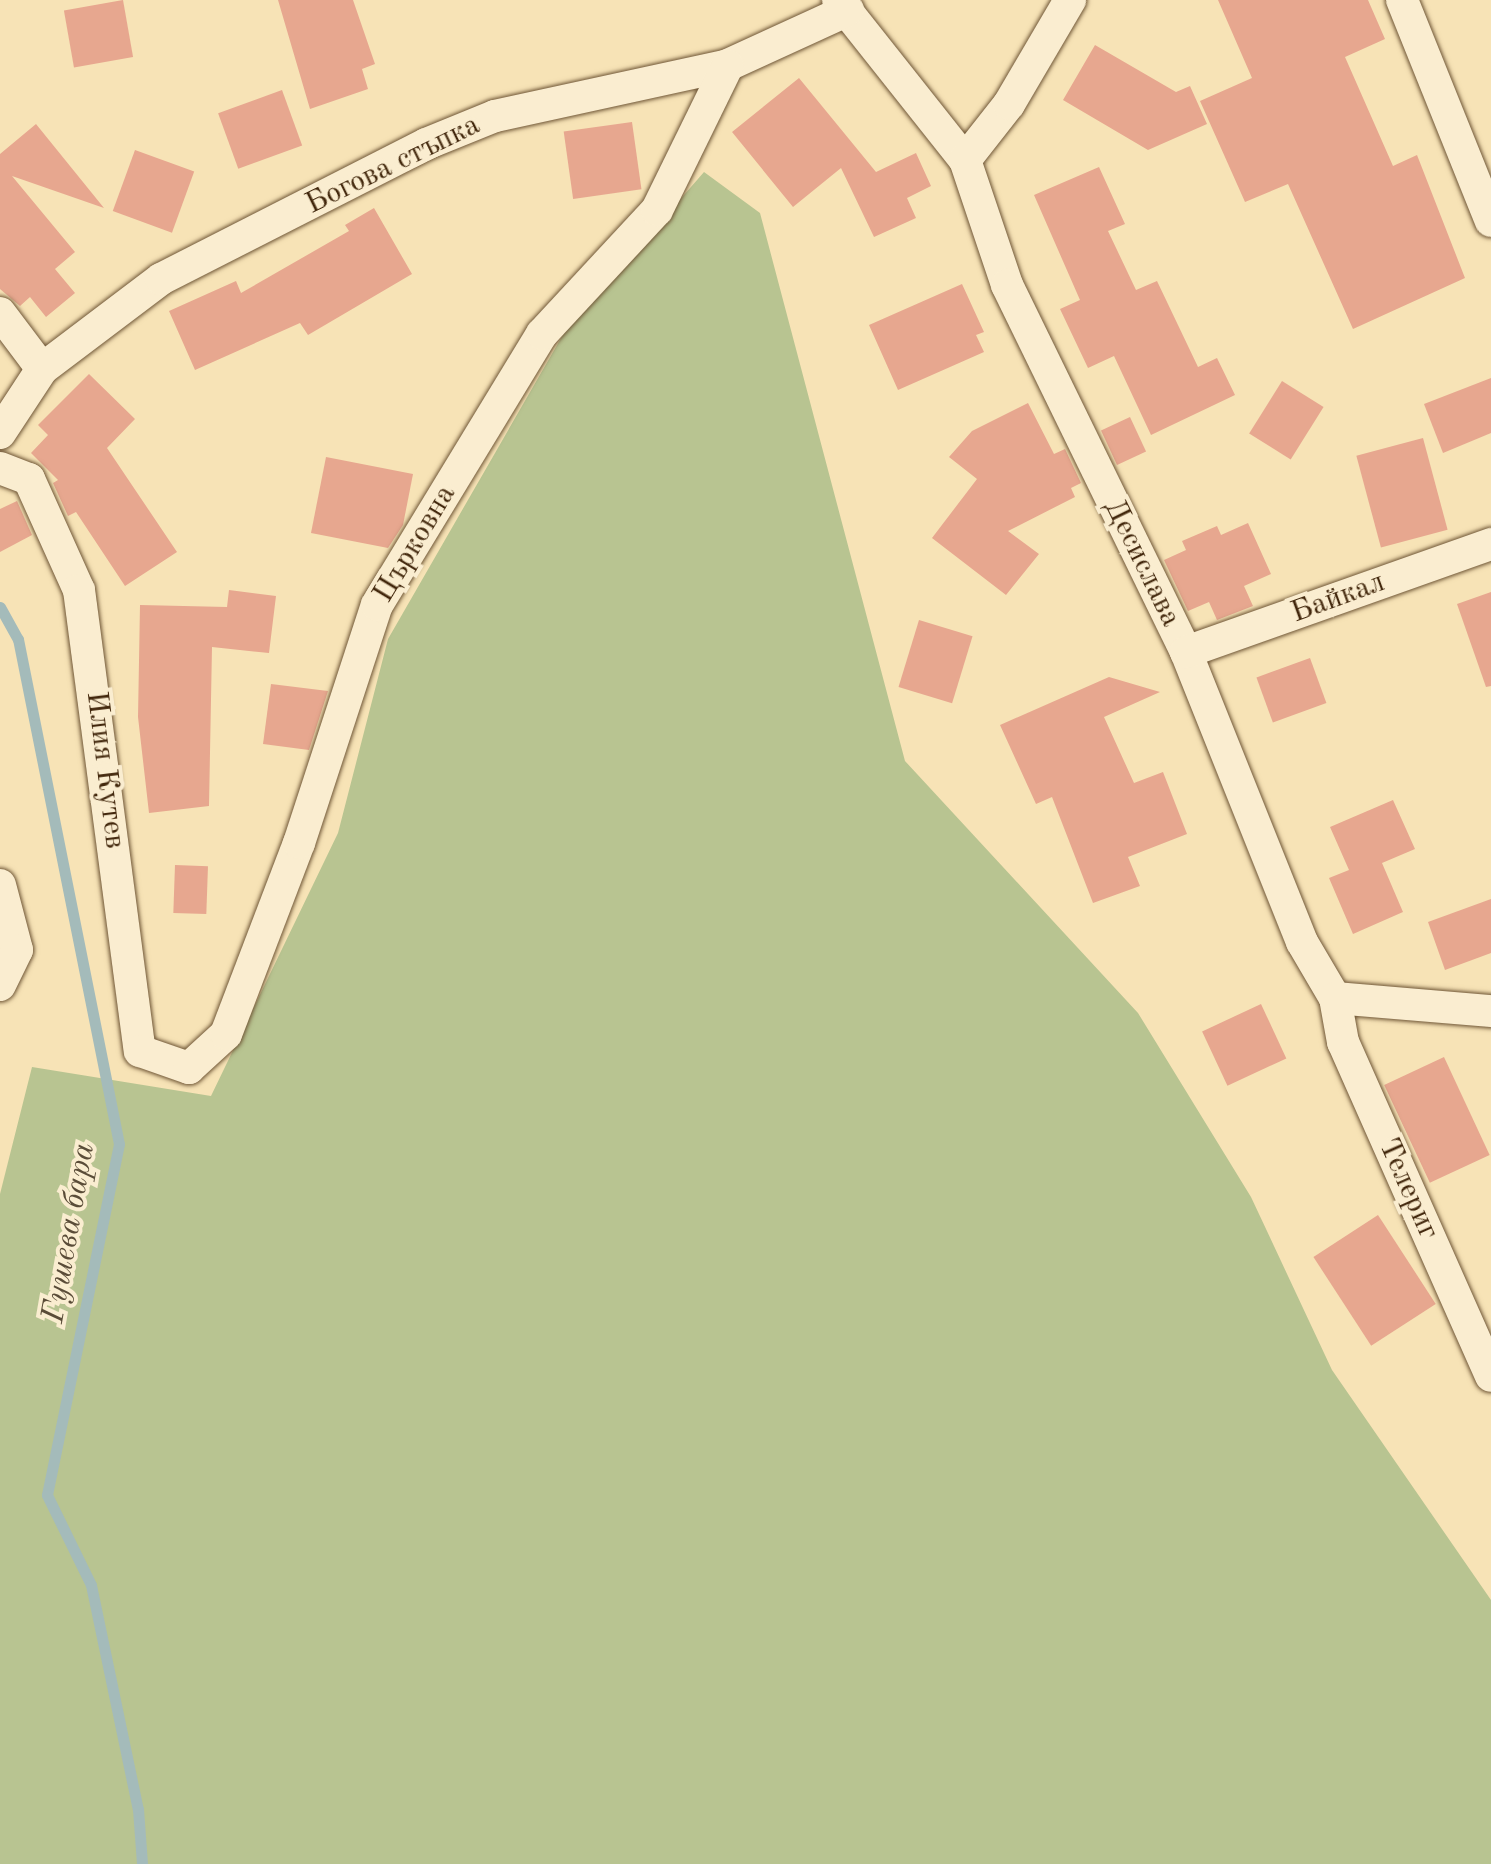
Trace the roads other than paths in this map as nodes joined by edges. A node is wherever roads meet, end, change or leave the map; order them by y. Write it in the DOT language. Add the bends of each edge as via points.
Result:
graph roads {
  1 [pos="1070,0"];
  2 [pos="1402,0"];
  3 [pos="843,5"];
  4 [pos="728,64"];
  5 [pos="965,160"];
  6 [pos="1491,221"];
  7 [pos="0,313"];
  8 [pos="42,369"];
  9 [pos="0,433"];
  10 [pos="0,468"];
  11 [pos="1491,544"];
  12 [pos="1186,652"];
  13 [pos="0,886"];
  14 [pos="0,984"];
  15 [pos="1336,998"];
  16 [pos="1491,1011"];
  17 [pos="189,1068"];
  18 [pos="1491,1376"];
  1 -- 5 [label="street" via="1008,104"];
  2 -- 6 [label="street"];
  3 -- 4 [label="street, Богова стъпка"];
  3 -- 5 [label="street"];
  4 -- 8 [label="street, Богова стъпка" via="495,116 426,144 161,279"];
  4 -- 17 [label="street, Църковна" via="657,210 542,334 377,605 299,843 226,1034"];
  5 -- 12 [label="street, Десислава" via="1008,285"];
  7 -- 8 [label="street"];
  8 -- 9 [label="street, Богова стъпка"];
  10 -- 17 [label="street, Илия Кутев" via="29,479 80,590 140,1051"];
  11 -- 12 [label="street, Байкал"];
  12 -- 15 [label="street, Десислава" via="1302,942"];
  13 -- 14 [label="street" via="18,950"];
  15 -- 16 [label="street"];
  15 -- 18 [label="street, Телериг" via="1343,1042"];
}
